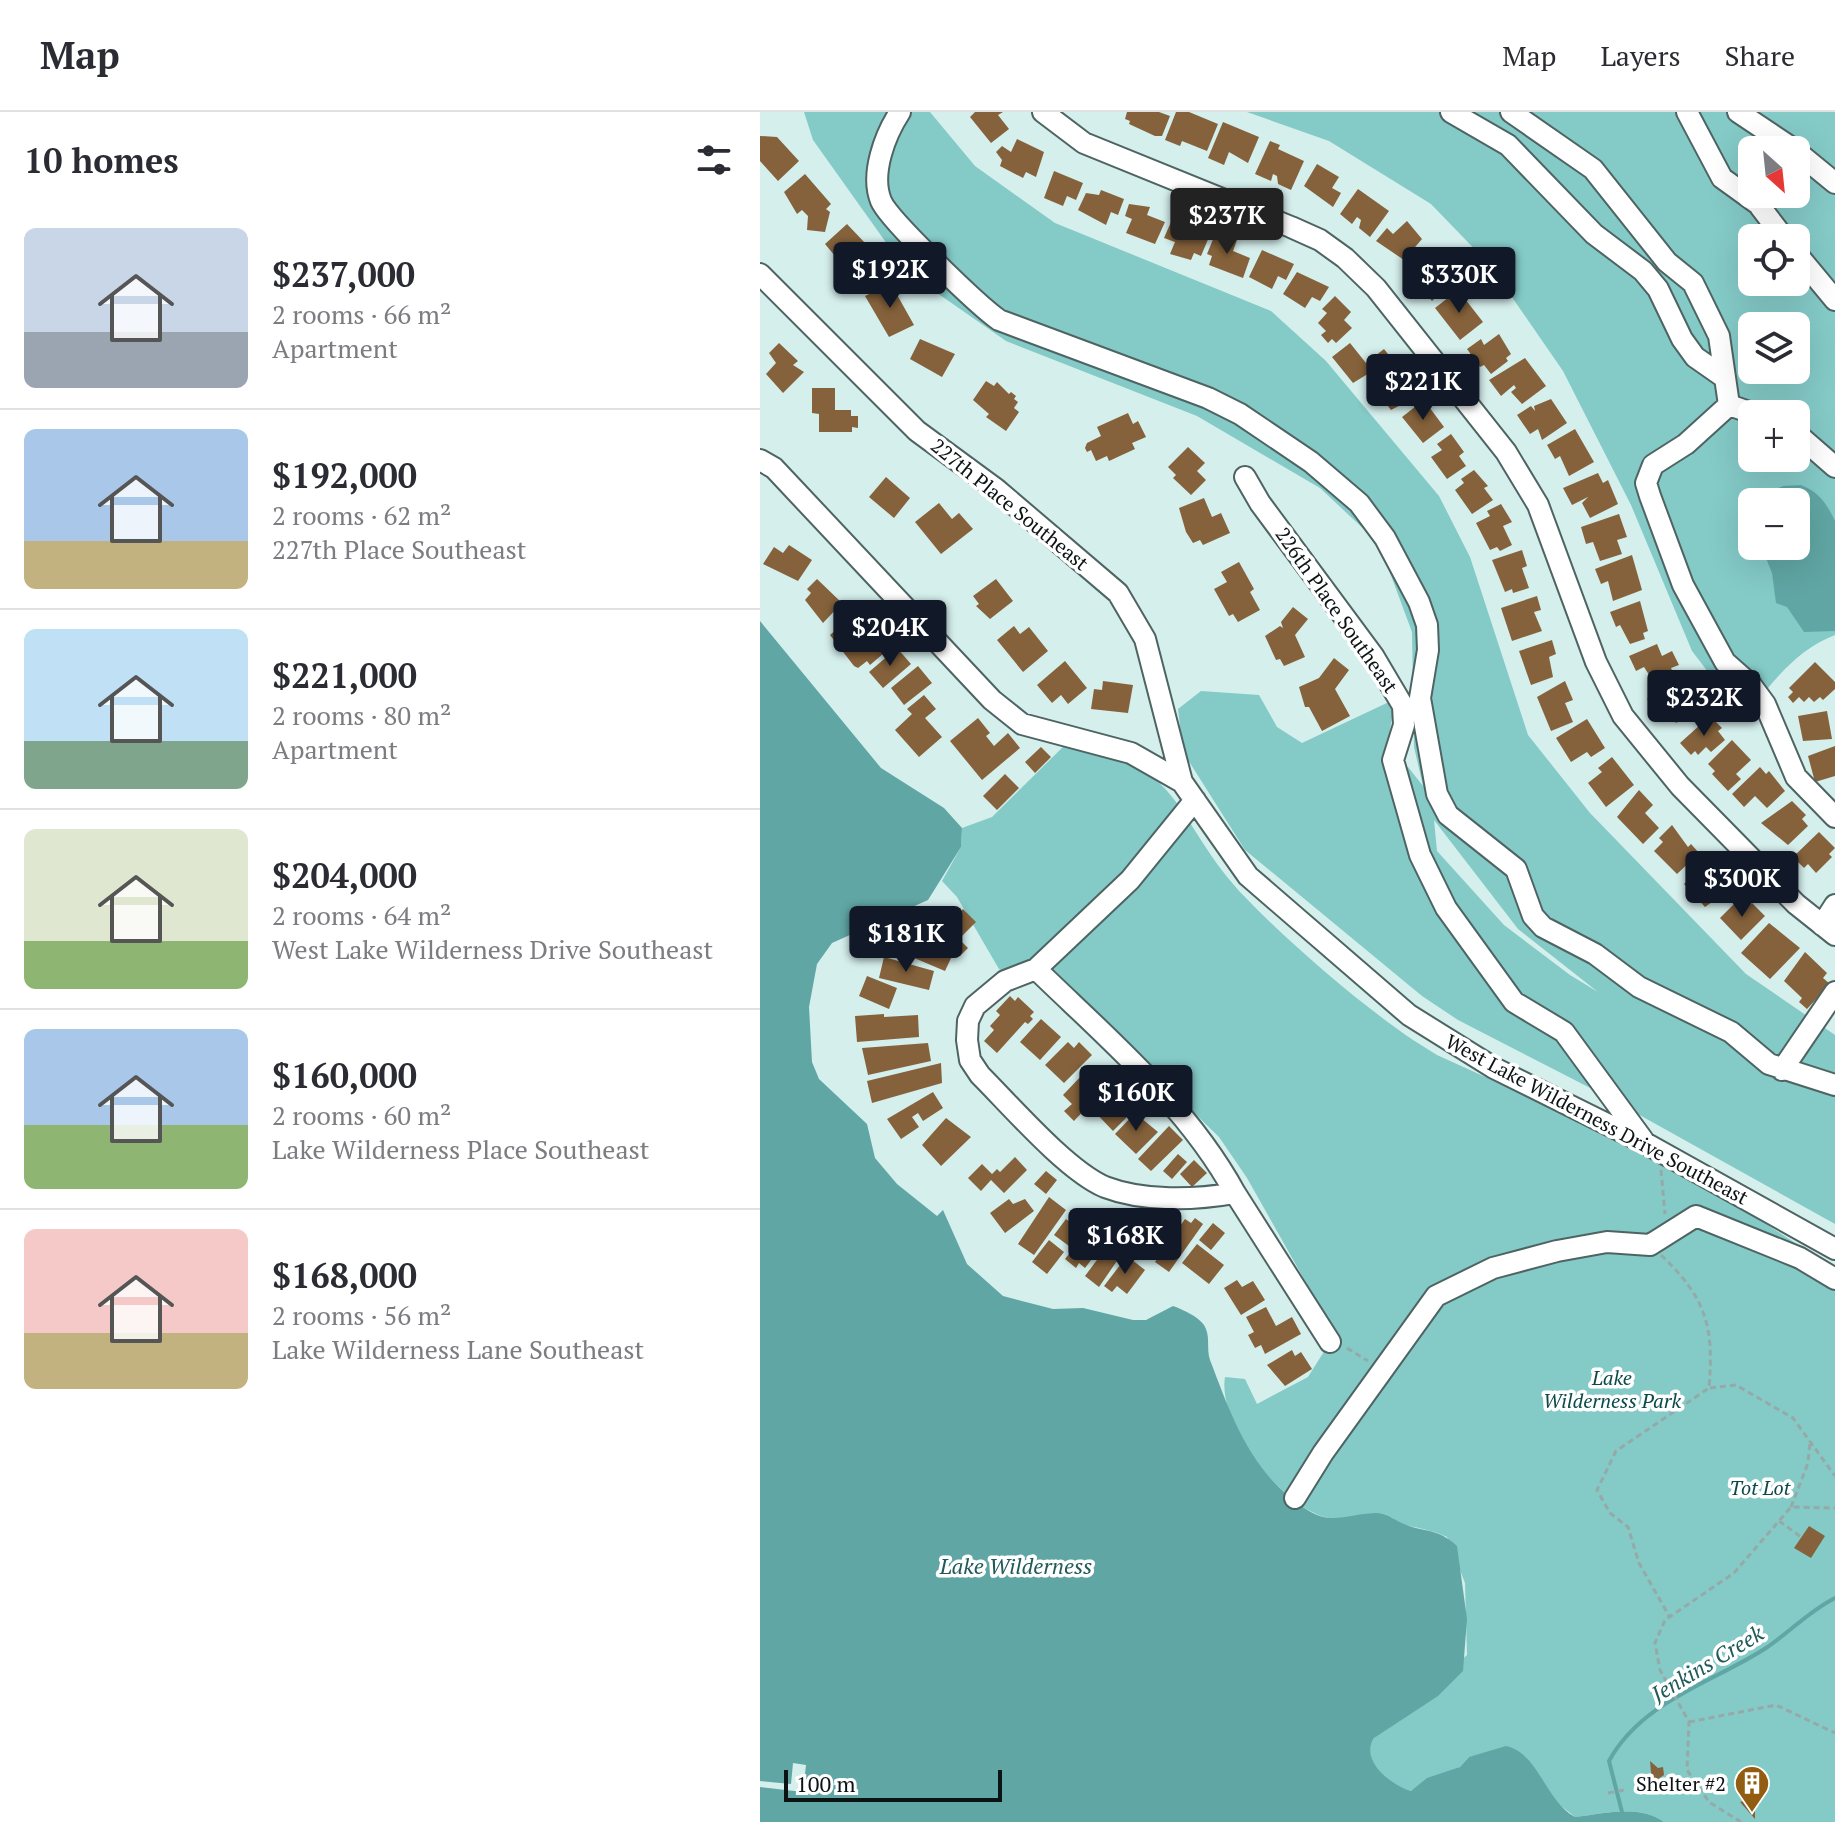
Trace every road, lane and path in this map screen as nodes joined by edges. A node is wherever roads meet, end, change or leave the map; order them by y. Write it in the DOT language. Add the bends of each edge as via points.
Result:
graph roads {
  1 [pos="900,112"];
  2 [pos="1043,112"];
  3 [pos="1451,112"];
  4 [pos="1511,112"];
  5 [pos="1687,112"];
  6 [pos="1738,112"];
  7 [pos="1775,136"];
  8 [pos="1810,162"];
  9 [pos="1835,183"];
  10 [pos="1773,224"];
  11 [pos="1810,270"];
  12 [pos="760,274"];
  13 [pos="1835,300"];
  14 [pos="1725,378"];
  15 [pos="1729,405"];
  16 [pos="1738,408"];
  17 [pos="1810,445"];
  18 [pos="760,460"];
  19 [pos="1835,467"];
  20 [pos="1245,477"];
  21 [pos="1182,782"];
  22 [pos="1195,800"];
  23 [pos="1835,817"];
  24 [pos="1835,905"];
  25 [pos="1829,930"];
  26 [pos="1036,969"];
  27 [pos="1835,992"];
  28 [pos="1782,1070"];
  29 [pos="1835,1085"];
  30 [pos="1652,1147"];
  31 [pos="1235,1193"];
  32 [pos="1658,1239"];
  33 [pos="1835,1249"];
  34 [pos="1835,1279"];
  35 [pos="1330,1342"];
  36 [pos="1381,1370"];
  37 [pos="1709,1388"];
  38 [pos="1810,1439"];
  39 [pos="1835,1476"];
  40 [pos="1295,1498"];
  41 [pos="1791,1507"];
  42 [pos="1835,1508"];
  43 [pos="1779,1521"];
  44 [pos="1801,1537"];
  45 [pos="1669,1616"];
  46 [pos="1689,1722"];
  47 [pos="1835,1733"];
  48 [pos="1624,1790"];
  49 [pos="1608,1793"];
  50 [pos="1741,1822"];
  1 -- 28 [label="street" via="878,168 881,200 985,310 1240,414 1311,462 1359,503 1385,538 1427,625 1420,698 1437,794 1448,815 1516,869 1533,916 1543,927 1595,954 1639,987 1731,1032"];
  2 -- 25 [label="street" via="1084,143 1320,240 1376,288 1523,478 1606,687 1631,729 1796,904"];
  3 -- 14 [label="street" via="1508,145 1594,234 1643,271 1695,357"];
  4 -- 14 [label="street" via="1593,169 1667,262 1693,283 1719,336"];
  5 -- 10 [label="street" via="1722,178 1758,204"];
  6 -- 7 [label="street"];
  8 -- 9 [label="street"];
  11 -- 13 [label="street"];
  12 -- 21 [label="street, 227th Place Southeast" via="917,431 996,489 1118,593 1145,639"];
  14 -- 15 [label="street"];
  15 -- 16 [label="street"];
  15 -- 23 [label="street" via="1653,465 1646,483 1696,612 1725,662 1765,704 1796,777"];
  17 -- 19 [label="street"];
  18 -- 21 [label="street, West Lake Wilderness Drive Southeast" via="774,468 969,678 1022,724 1131,753"];
  20 -- 30 [label="street, 226th Place Southeast" via="1403,706 1404,725 1393,760 1420,855 1446,908 1514,1002 1564,1032"];
  21 -- 22 [label="street, West Lake Wilderness Drive Southeast"];
  22 -- 26 [label="street" via="1130,880"];
  22 -- 30 [label="street, West Lake Wilderness Drive Southeast" via="1248,876 1409,1015 1494,1068"];
  24 -- 25 [label="street"];
  26 -- 31 [label="street" via="1202,1139"];
  26 -- 31 [label="street" via="991,991 975,1006 968,1021 970,1060 980,1075 1069,1162 1105,1187 1169,1198"];
  27 -- 28 [label="street"];
  28 -- 29 [label="street"];
  30 -- 32 [label="path"];
  30 -- 33 [label="street, West Lake Wilderness Drive Southeast"];
  31 -- 35 [label="street"];
  32 -- 34 [label="street" via="1696,1216 1800,1258"];
  32 -- 36 [label="street" via="1587,1245 1462,1281 1436,1296"];
  32 -- 37 [label="path" via="1703,1308 1711,1333"];
  35 -- 36 [label="path"];
  36 -- 40 [label="street"];
  37 -- 38 [label="path" via="1736,1385 1793,1418"];
  37 -- 45 [label="path" via="1616,1451 1597,1490 1610,1513 1628,1527 1639,1563"];
  38 -- 39 [label="path"];
  38 -- 41 [label="path" via="1808,1463"];
  41 -- 42 [label="path"];
  41 -- 43 [label="path"];
  43 -- 44 [label="path"];
  43 -- 45 [label="path" via="1734,1573"];
  45 -- 46 [label="path" via="1655,1643 1656,1659"];
  46 -- 47 [label="path" via="1776,1705"];
  46 -- 50 [label="path" via="1687,1770 1709,1802"];
  48 -- 49 [label="path"];
}
